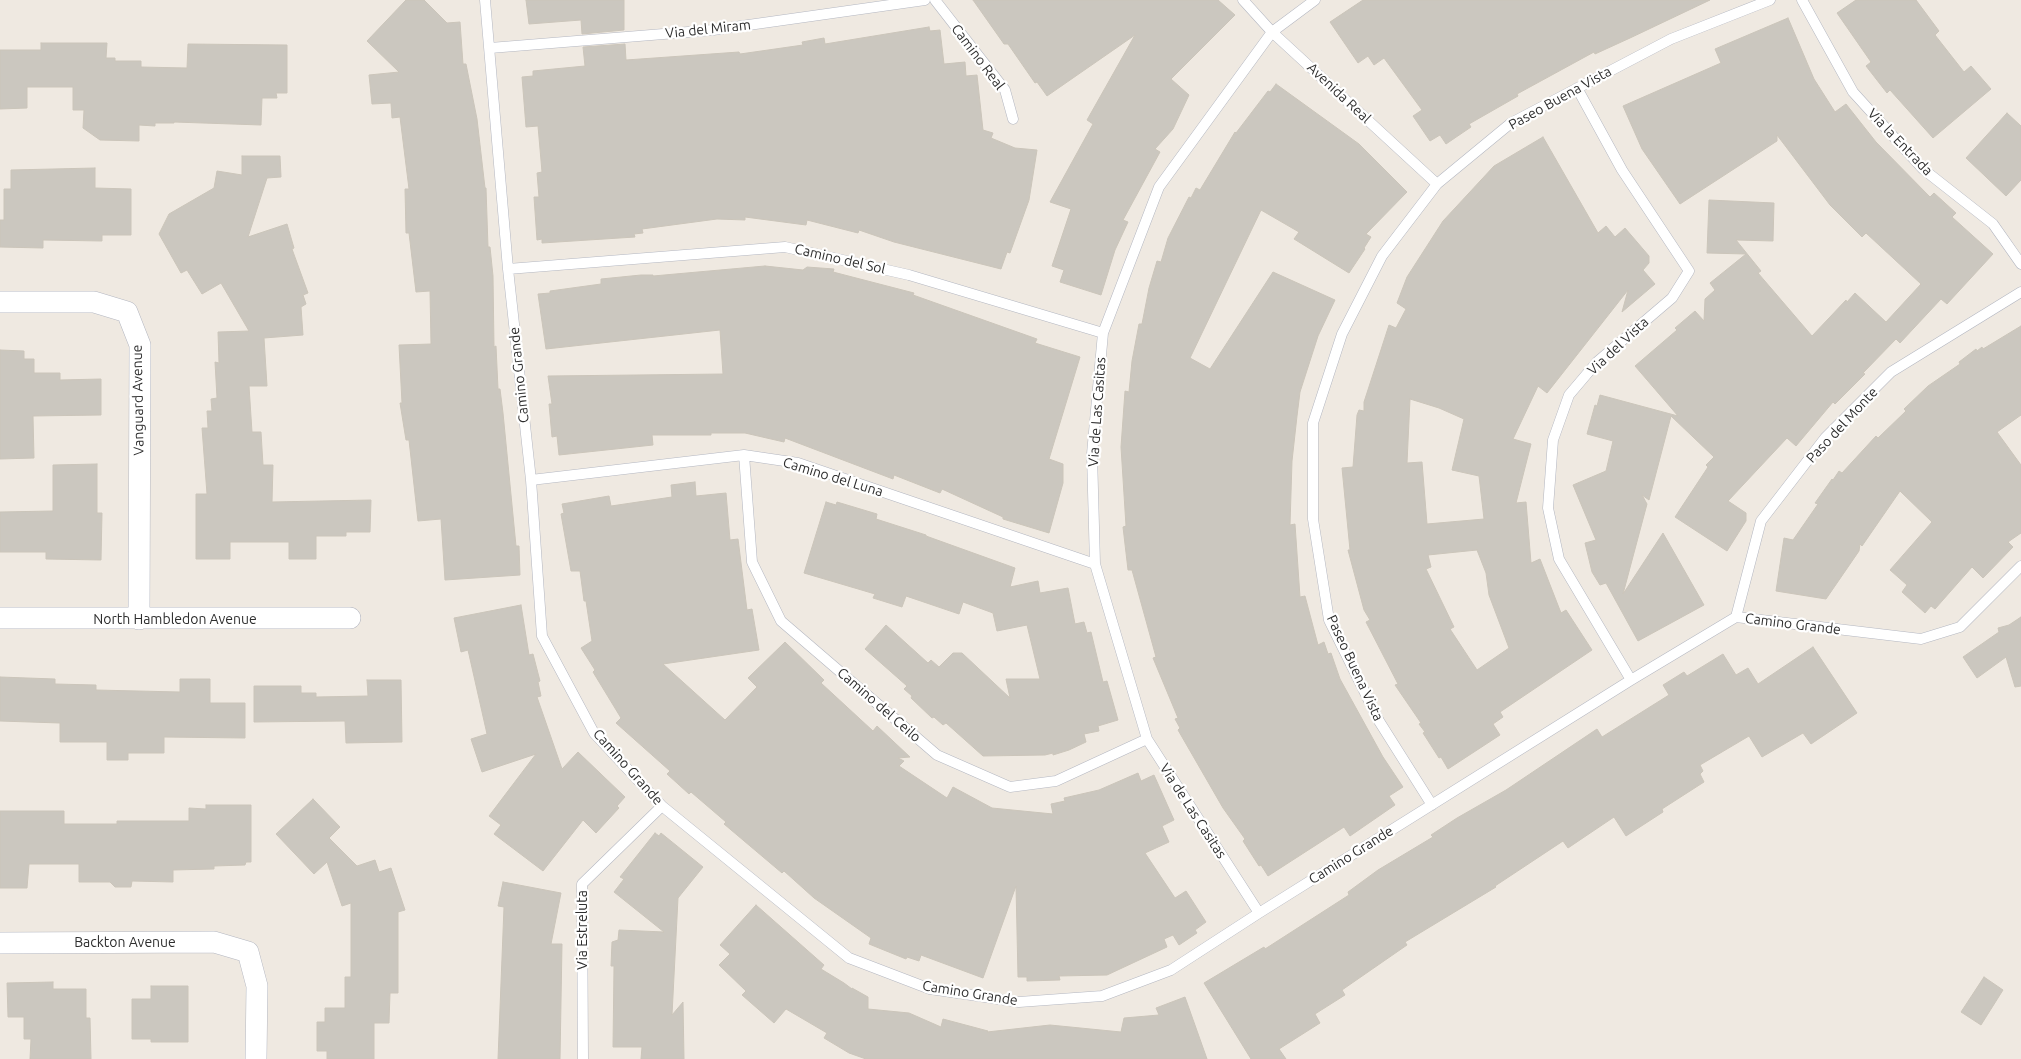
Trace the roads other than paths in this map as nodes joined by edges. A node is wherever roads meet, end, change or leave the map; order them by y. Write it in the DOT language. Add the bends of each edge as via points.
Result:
graph roads {
  1 [pos="485,0"];
  2 [pos="925,0"];
  3 [pos="935,0"];
  4 [pos="1243,0"];
  5 [pos="1315,0"];
  6 [pos="1770,0"];
  7 [pos="1802,0"];
  8 [pos="1272,32"];
  9 [pos="490,48"];
  10 [pos="1576,88"];
  11 [pos="1013,119"];
  12 [pos="1437,184"];
  13 [pos="2021,264"];
  14 [pos="508,269"];
  15 [pos="2021,292"];
  16 [pos="0,302"];
  17 [pos="1103,333"];
  18 [pos="744,455"];
  19 [pos="531,480"];
  20 [pos="1095,564"];
  21 [pos="2021,566"];
  22 [pos="1736,617"];
  23 [pos="0,618"];
  24 [pos="350,618"];
  25 [pos="139,619"];
  26 [pos="1631,680"];
  27 [pos="1147,739"];
  28 [pos="1432,805"];
  29 [pos="662,806"];
  30 [pos="1259,913"];
  31 [pos="0,943"];
  32 [pos="256,1059"];
  33 [pos="583,1059"];
  1 -- 9 [label="lane, Camino Grande"];
  2 -- 9 [label="lane, Via del Miram" via="713,30"];
  3 -- 11 [label="lane, Camino Real" via="1005,90"];
  4 -- 8 [label="lane, Avenida Real"];
  5 -- 8 [label="lane, Via de Las Casitas"];
  6 -- 10 [label="lane, Paseo Buena Vista" via="1671,39"];
  7 -- 13 [label="lane, Via la Entrada" via="1853,92 1923,169 1993,224"];
  8 -- 12 [label="lane, Avenida Real"];
  8 -- 17 [label="lane, Via de Las Casitas" via="1159,187"];
  9 -- 14 [label="lane, Camino Grande"];
  10 -- 12 [label="lane, Paseo Buena Vista" via="1511,123"];
  10 -- 26 [label="lane, Via del Vista" via="1622,170 1689,271 1672,298 1597,362 1569,395 1552,440 1548,508 1559,559"];
  12 -- 28 [label="lane, Paseo Buena Vista" via="1382,256 1342,334 1313,423 1313,519 1329,620 1379,721"];
  14 -- 17 [label="lane, Camino del Sol" via="785,247 909,275"];
  14 -- 19 [label="lane, Camino Grande"];
  15 -- 22 [label="lane, Paso del Monte" via="1890,372 1825,438 1761,521"];
  16 -- 25 [label="street, Vanguard Avenue" via="94,302 127,312 140,345"];
  17 -- 20 [label="lane, Via de Las Casitas" via="1092,454"];
  18 -- 19 [label="lane, Camino del Luna"];
  18 -- 20 [label="lane, Camino del Luna" via="798,463"];
  18 -- 27 [label="lane, Camino del Ceilo" via="752,562 781,621 937,755 1010,787 1056,781"];
  19 -- 29 [label="lane, Camino Grande" via="542,636 594,733"];
  20 -- 27 [label="lane, Via de Las Casitas"];
  21 -- 22 [label="lane, Camino Grande" via="1960,627 1921,639"];
  22 -- 26 [label="lane, Camino Grande"];
  23 -- 25 [label="street, North Hambledon Avenue"];
  24 -- 25 [label="street, North Hambledon Avenue"];
  26 -- 28 [label="lane, Camino Grande"];
  27 -- 30 [label="lane, Via de Las Casitas"];
  28 -- 30 [label="lane, Camino Grande"];
  29 -- 30 [label="lane, Camino Grande" via="849,958 930,989 1019,1002 1102,996 1171,970"];
  29 -- 33 [label="lane, Via Estreluta" via="582,884"];
  31 -- 32 [label="street, Backton Avenue" via="214,942 248,952 257,986"];
}
